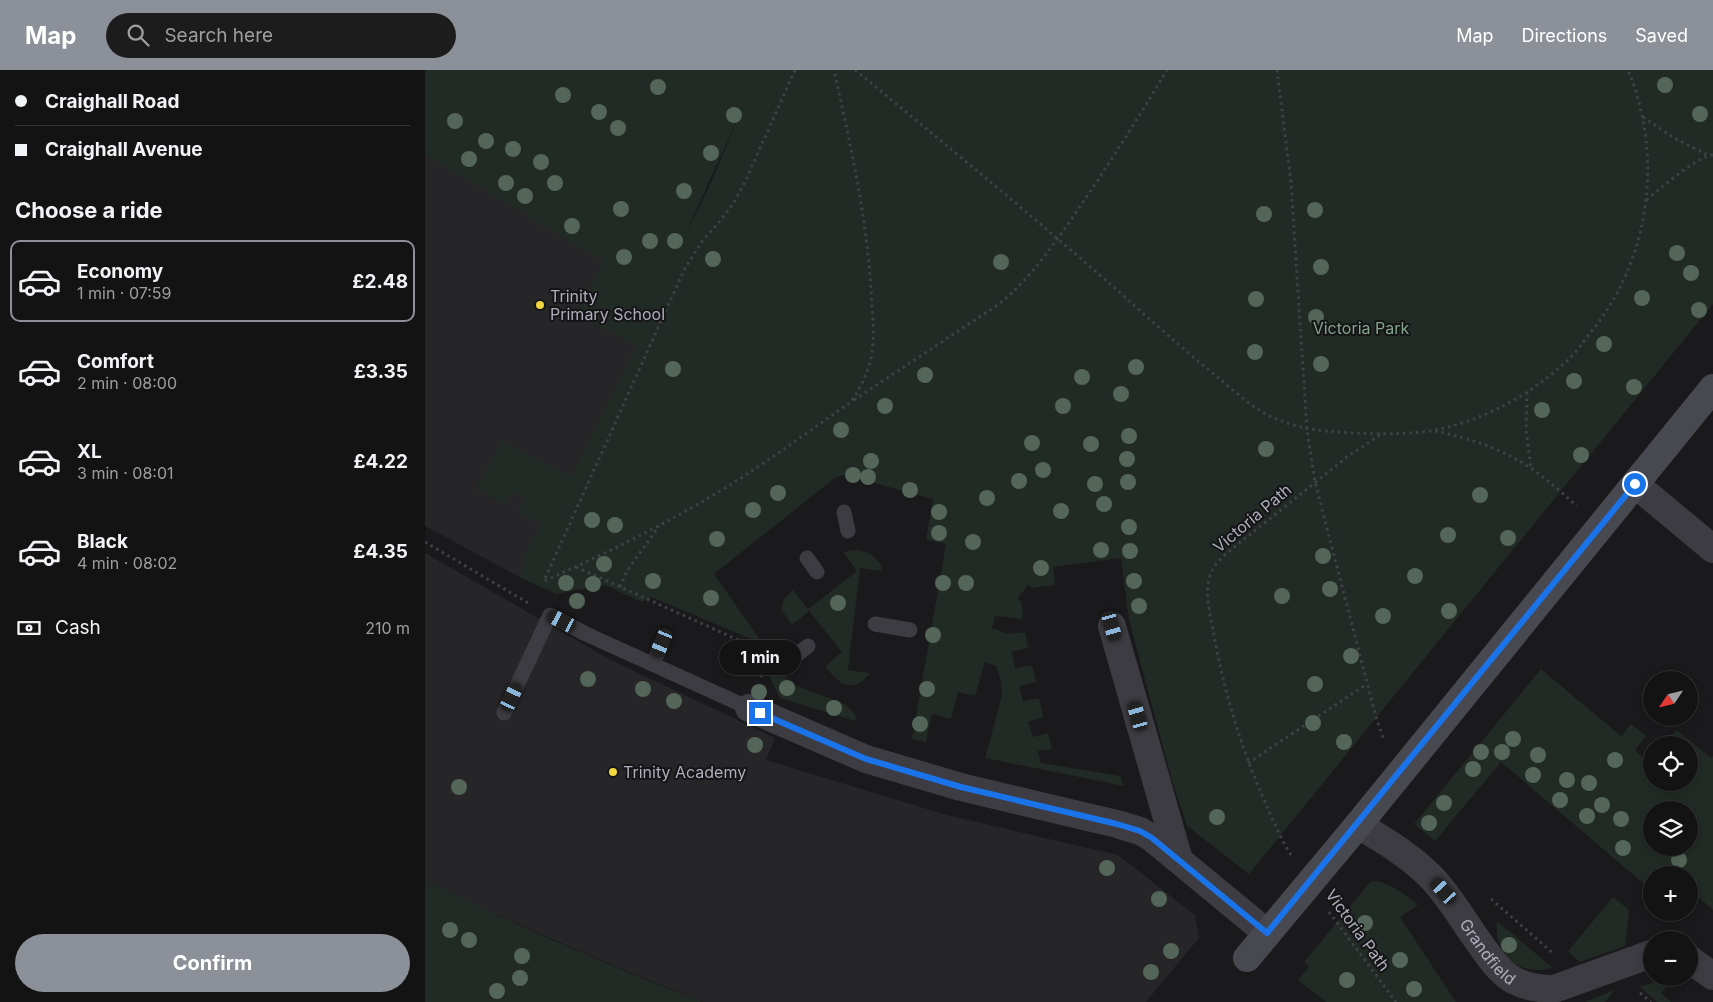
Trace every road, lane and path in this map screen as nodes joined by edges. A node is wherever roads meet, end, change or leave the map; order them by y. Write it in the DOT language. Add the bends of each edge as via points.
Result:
graph roads {
  1 [pos="795,70"];
  2 [pos="834,70"];
  3 [pos="855,70"];
  4 [pos="1167,70"];
  5 [pos="1277,70"];
  6 [pos="1628,70"];
  7 [pos="1643,117"];
  8 [pos="1711,155"];
  9 [pos="1647,200"];
  10 [pos="1058,238"];
  11 [pos="1713,388"];
  12 [pos="1527,392"];
  13 [pos="851,402"];
  14 [pos="1307,430"];
  15 [pos="1433,430"];
  16 [pos="1381,434"];
  17 [pos="1531,469"];
  18 [pos="1315,482"];
  19 [pos="1635,484"];
  20 [pos="844,512"];
  21 [pos="1601,525"];
  22 [pos="659,526"];
  23 [pos="848,531"];
  24 [pos="425,542"];
  25 [pos="1713,548"];
  26 [pos="807,558"];
  27 [pos="576,567"];
  28 [pos="817,572"];
  29 [pos="544,581"];
  30 [pos="541,587"];
  31 [pos="620,587"];
  32 [pos="533,606"];
  33 [pos="875,624"];
  34 [pos="1112,626"];
  35 [pos="911,630"];
  36 [pos="662,643"];
  37 [pos="809,646"];
  38 [pos="795,656"];
  39 [pos="653,664"];
  40 [pos="1367,684"];
  41 [pos="504,713"];
  42 [pos="760,713"];
  43 [pos="1248,764"];
  44 [pos="1398,775"];
  45 [pos="1358,824"];
  46 [pos="1179,860"];
  47 [pos="1295,862"];
  48 [pos="1486,895"];
  49 [pos="1325,908"];
  50 [pos="1269,931"];
  51 [pos="1643,957"];
  52 [pos="1247,958"];
  53 [pos="1698,965"];
  54 [pos="1713,976"];
  55 [pos="1583,980"];
  56 [pos="1395,1002"];
  1 -- 29 [label="path" via="734,202 684,270"];
  2 -- 13 [label="path" via="861,200 873,329 869,367"];
  3 -- 10 [label="path"];
  4 -- 10 [label="path"];
  5 -- 14 [label="path, Victoria Path" via="1291,183"];
  6 -- 7 [label="path"];
  7 -- 8 [label="path" via="1674,138"];
  7 -- 9 [label="path" via="1647,147"];
  8 -- 9 [label="path" via="1676,176"];
  9 -- 12 [label="path" via="1630,265 1607,311 1574,354"];
  10 -- 13 [label="path" via="1008,297"];
  10 -- 14 [label="path" via="1234,391 1269,416"];
  11 -- 19 [label="street"];
  12 -- 15 [label="path" via="1482,416"];
  12 -- 17 [label="path" via="1525,430"];
  13 -- 22 [label="path" via="741,478"];
  14 -- 16 [label="path"];
  14 -- 18 [label="path, Victoria Path"];
  15 -- 16 [label="path"];
  15 -- 17 [label="path" via="1482,444"];
  16 -- 18 [label="path"];
  17 -- 21 [label="path"];
  18 -- 40 [label="path"];
  18 -- 43 [label="path, Victoria Path" via="1227,553 1209,578 1208,592 1221,671"];
  19 -- 21 [label="street"];
  19 -- 25 [label="street"];
  20 -- 23 [label="lane"];
  21 -- 44 [label="street"];
  22 -- 27 [label="path"];
  22 -- 31 [label="path" via="627,570"];
  24 -- 32 [label="path"];
  26 -- 28 [label="lane"];
  27 -- 29 [label="path"];
  27 -- 31 [label="path"];
  29 -- 30 [label="path"];
  31 -- 42 [label="path" via="745,643 771,695 773,707"];
  33 -- 35 [label="lane"];
  34 -- 46 [label="street"];
  36 -- 39 [label="lane"];
  37 -- 38 [label="lane"];
  39 -- 41 [label="lane" via="550,615"];
  39 -- 42 [label="lane"];
  40 -- 43 [label="path"];
  40 -- 44 [label="path"];
  42 -- 46 [label="street" via="866,759 961,787 1130,827 1152,838"];
  43 -- 47 [label="path, Victoria Path" via="1285,847"];
  44 -- 45 [label="street"];
  45 -- 50 [label="street"];
  45 -- 55 [label="street, Grandfield" via="1430,876 1499,970 1513,980 1541,989 1554,989"];
  46 -- 50 [label="street"];
  48 -- 55 [label="path"];
  49 -- 56 [label="path, Victoria Path"];
  50 -- 52 [label="street"];
  51 -- 55 [label="street, Grandfield"];
  53 -- 54 [label="street"];
}
